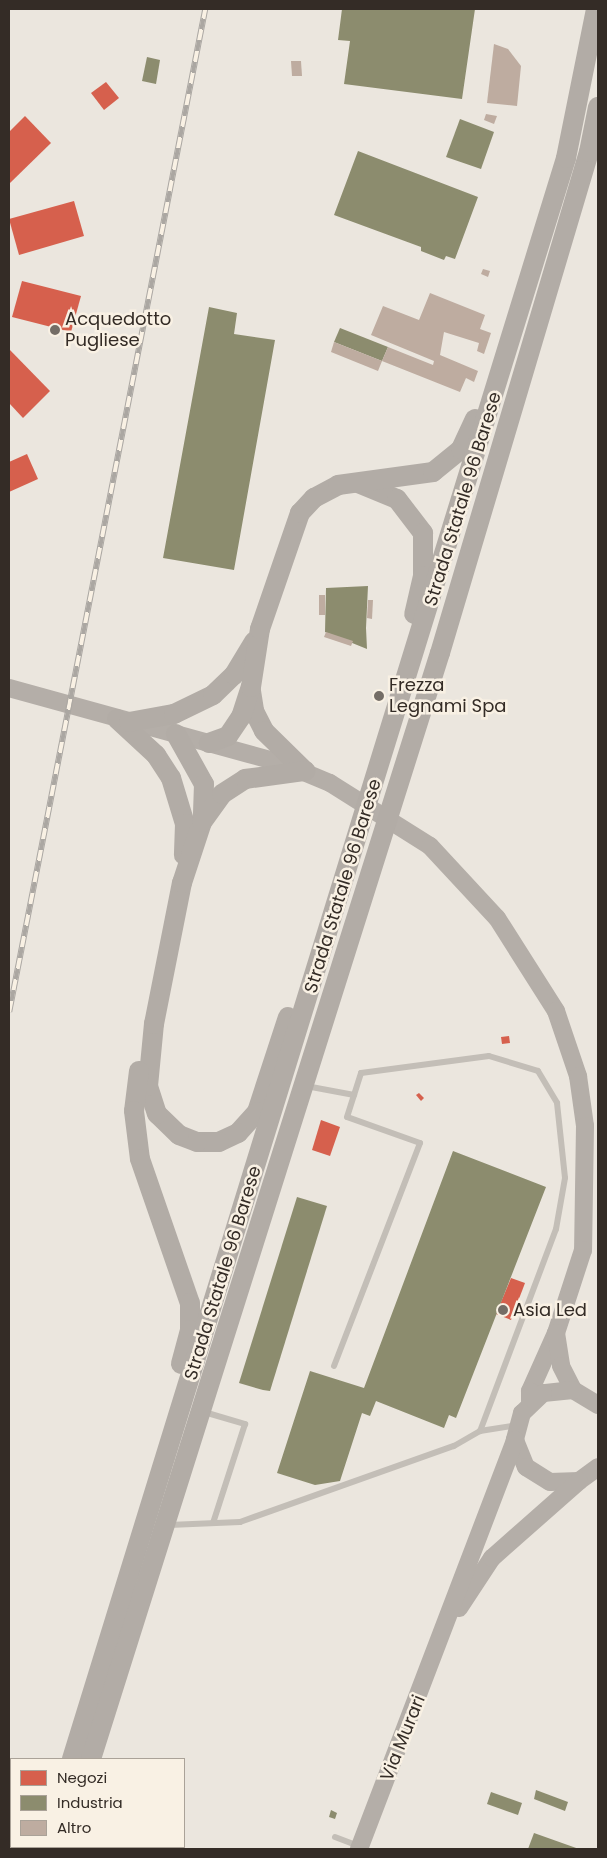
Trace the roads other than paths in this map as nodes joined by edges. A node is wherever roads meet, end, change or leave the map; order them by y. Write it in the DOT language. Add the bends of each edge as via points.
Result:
graph roads {
  1 [pos="596,9"];
  2 [pos="598,107"];
  3 [pos="538,251"];
  4 [pos="356,483"];
  5 [pos="260,629"];
  6 [pos="251,687"];
  7 [pos="9,688"];
  8 [pos="120,719"];
  9 [pos="176,734"];
  10 [pos="209,743"];
  11 [pos="310,774"];
  12 [pos="376,780"];
  13 [pos="202,822"];
  14 [pos="182,883"];
  15 [pos="326,939"];
  16 [pos="154,1024"];
  17 [pos="303,1086"];
  18 [pos="354,1095"];
  19 [pos="556,1333"];
  20 [pos="334,1366"];
  21 [pos="573,1390"];
  22 [pos="530,1401"];
  23 [pos="598,1405"];
  24 [pos="200,1411"];
  25 [pos="480,1431"];
  26 [pos="516,1433"];
  27 [pos="598,1468"];
  28 [pos="579,1481"];
  29 [pos="156,1491"];
  30 [pos="213,1523"];
  31 [pos="164,1525"];
  32 [pos="448,1628"];
  33 [pos="72,1758"];
  34 [pos="91,1758"];
  35 [pos="335,1837"];
  36 [pos="360,1848"];
  1 -- 3 [label="main road, Strada Statale 96 Barese" via="566,158"];
  2 -- 17 [label="main road, Strada Statale 96 Barese" via="589,152 443,644"];
  3 -- 4 [label="main road" via="461,449 444,466 424,475"];
  3 -- 12 [label="main road, Strada Statale 96 Barese"];
  4 -- 5 [label="main road" via="330,488 300,513"];
  4 -- 12 [label="main road" via="405,506 418,522 426,543 419,599 393,682"];
  5 -- 6 [label="main road"];
  5 -- 8 [label="main road" via="234,675 213,695 174,714"];
  6 -- 10 [label="main road" via="235,727 222,740"];
  6 -- 11 [label="main road" via="254,711 264,731"];
  7 -- 8 [label="street, Via Murari"];
  8 -- 9 [label="street, Via Murari"];
  8 -- 14 [label="main road" via="156,755 177,792 185,824"];
  9 -- 10 [label="street, Via Murari"];
  9 -- 13 [label="main road" via="204,784"];
  10 -- 11 [label="street, Via Murari"];
  11 -- 13 [label="main road" via="245,780 222,794"];
  11 -- 19 [label="street, Via Murari" via="410,831 472,887 497,918 556,1011 578,1076 586,1144 584,1250"];
  12 -- 15 [label="main road, Strada Statale 96 Barese"];
  13 -- 14 [label="main road"];
  14 -- 16 [label="main road"];
  15 -- 16 [label="main road" via="289,1012 257,1112 228,1139 208,1144 188,1139 157,1114 148,1086"];
  15 -- 29 [label="main road, Strada Statale 96 Barese"];
  16 -- 29 [label="main road" via="136,1087 136,1129 146,1183 184,1280 190,1317 187,1344 154,1452"];
  17 -- 18 [label="lane"];
  17 -- 24 [label="main road, Strada Statale 96 Barese"];
  18 -- 20 [label="lane" via="347,1117 420,1143"];
  18 -- 25 [label="lane" via="361,1073 489,1056 538,1071 557,1103 565,1178 556,1229"];
  19 -- 21 [label="street" via="561,1366"];
  19 -- 22 [label="street, Via Murari" via="530,1391"];
  21 -- 22 [label="street" via="543,1393"];
  21 -- 23 [label="street"];
  22 -- 26 [label="street, Via Murari"];
  24 -- 30 [label="lane" via="245,1424"];
  24 -- 31 [label="main road, Strada Statale 96 Barese"];
  25 -- 26 [label="lane"];
  25 -- 30 [label="lane" via="454,1446 258,1516"];
  26 -- 28 [label="street" via="526,1467 537,1476 565,1484"];
  26 -- 32 [label="street, Via Murari" via="454,1597"];
  27 -- 28 [label="street, Via Murari"];
  28 -- 32 [label="street, Via Murari" via="492,1558"];
  29 -- 33 [label="main road, Strada Statale 96 Barese"];
  30 -- 31 [label="lane"];
  31 -- 34 [label="main road, Strada Statale 96 Barese"];
  32 -- 36 [label="street, Via Murari"];
  35 -- 36 [label="lane"];
}
